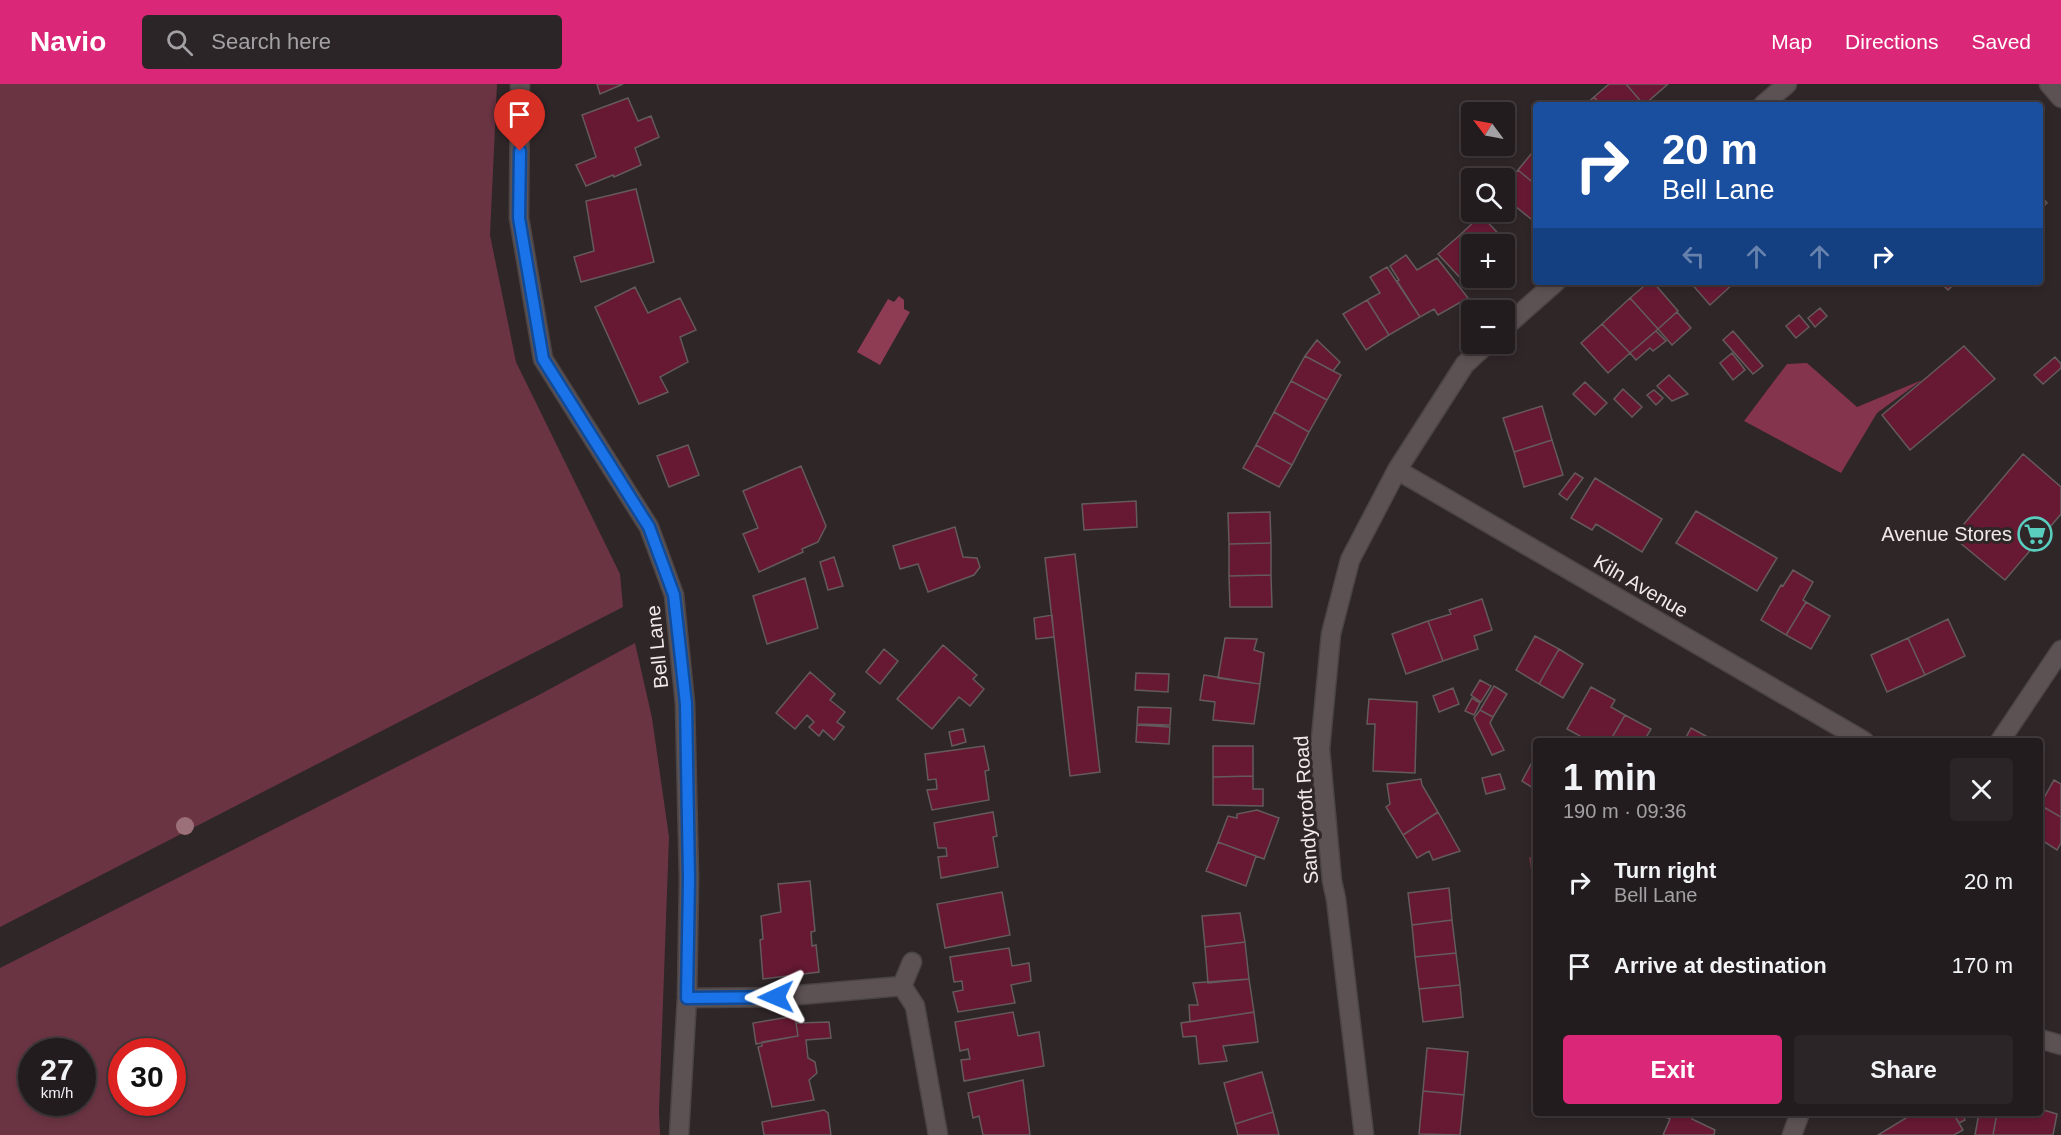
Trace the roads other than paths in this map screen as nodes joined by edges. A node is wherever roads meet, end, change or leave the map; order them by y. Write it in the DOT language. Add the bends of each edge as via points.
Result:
graph roads {
  1 [pos="520,84"];
  2 [pos="1787,84"];
  3 [pos="2049,84"];
  4 [pos="2061,98"];
  5 [pos="1766,102"];
  6 [pos="1553,285"];
  7 [pos="1515,317"];
  8 [pos="1476,354"];
  9 [pos="1397,470"];
  10 [pos="2061,650"];
  11 [pos="1859,738"];
  12 [pos="2002,738"];
  13 [pos="912,962"];
  14 [pos="902,986"];
  15 [pos="687,998"];
  16 [pos="2043,1040"];
  17 [pos="2061,1045"];
  18 [pos="1799,1116"];
  19 [pos="679,1135"];
  20 [pos="938,1135"];
  21 [pos="1364,1135"];
  22 [pos="1792,1135"];
  1 -- 15 [label="street, Bell Lane" via="519,218 543,359 649,527 674,595 686,704"];
  2 -- 5 [label="street"];
  3 -- 4 [label="street"];
  6 -- 7 [label="street"];
  8 -- 9 [label="street, Sandycroft Road" via="1465,364"];
  9 -- 11 [label="street, Kiln Avenue"];
  9 -- 21 [label="street, Sandycroft Road" via="1350,560 1331,634 1320,748 1332,881"];
  10 -- 12 [label="street"];
  13 -- 14 [label="street"];
  14 -- 15 [label="street" via="776,997"];
  14 -- 20 [label="street" via="915,1006"];
  15 -- 19 [label="street, Bell Lane"];
  16 -- 17 [label="street"];
  18 -- 22 [label="street"];
}
